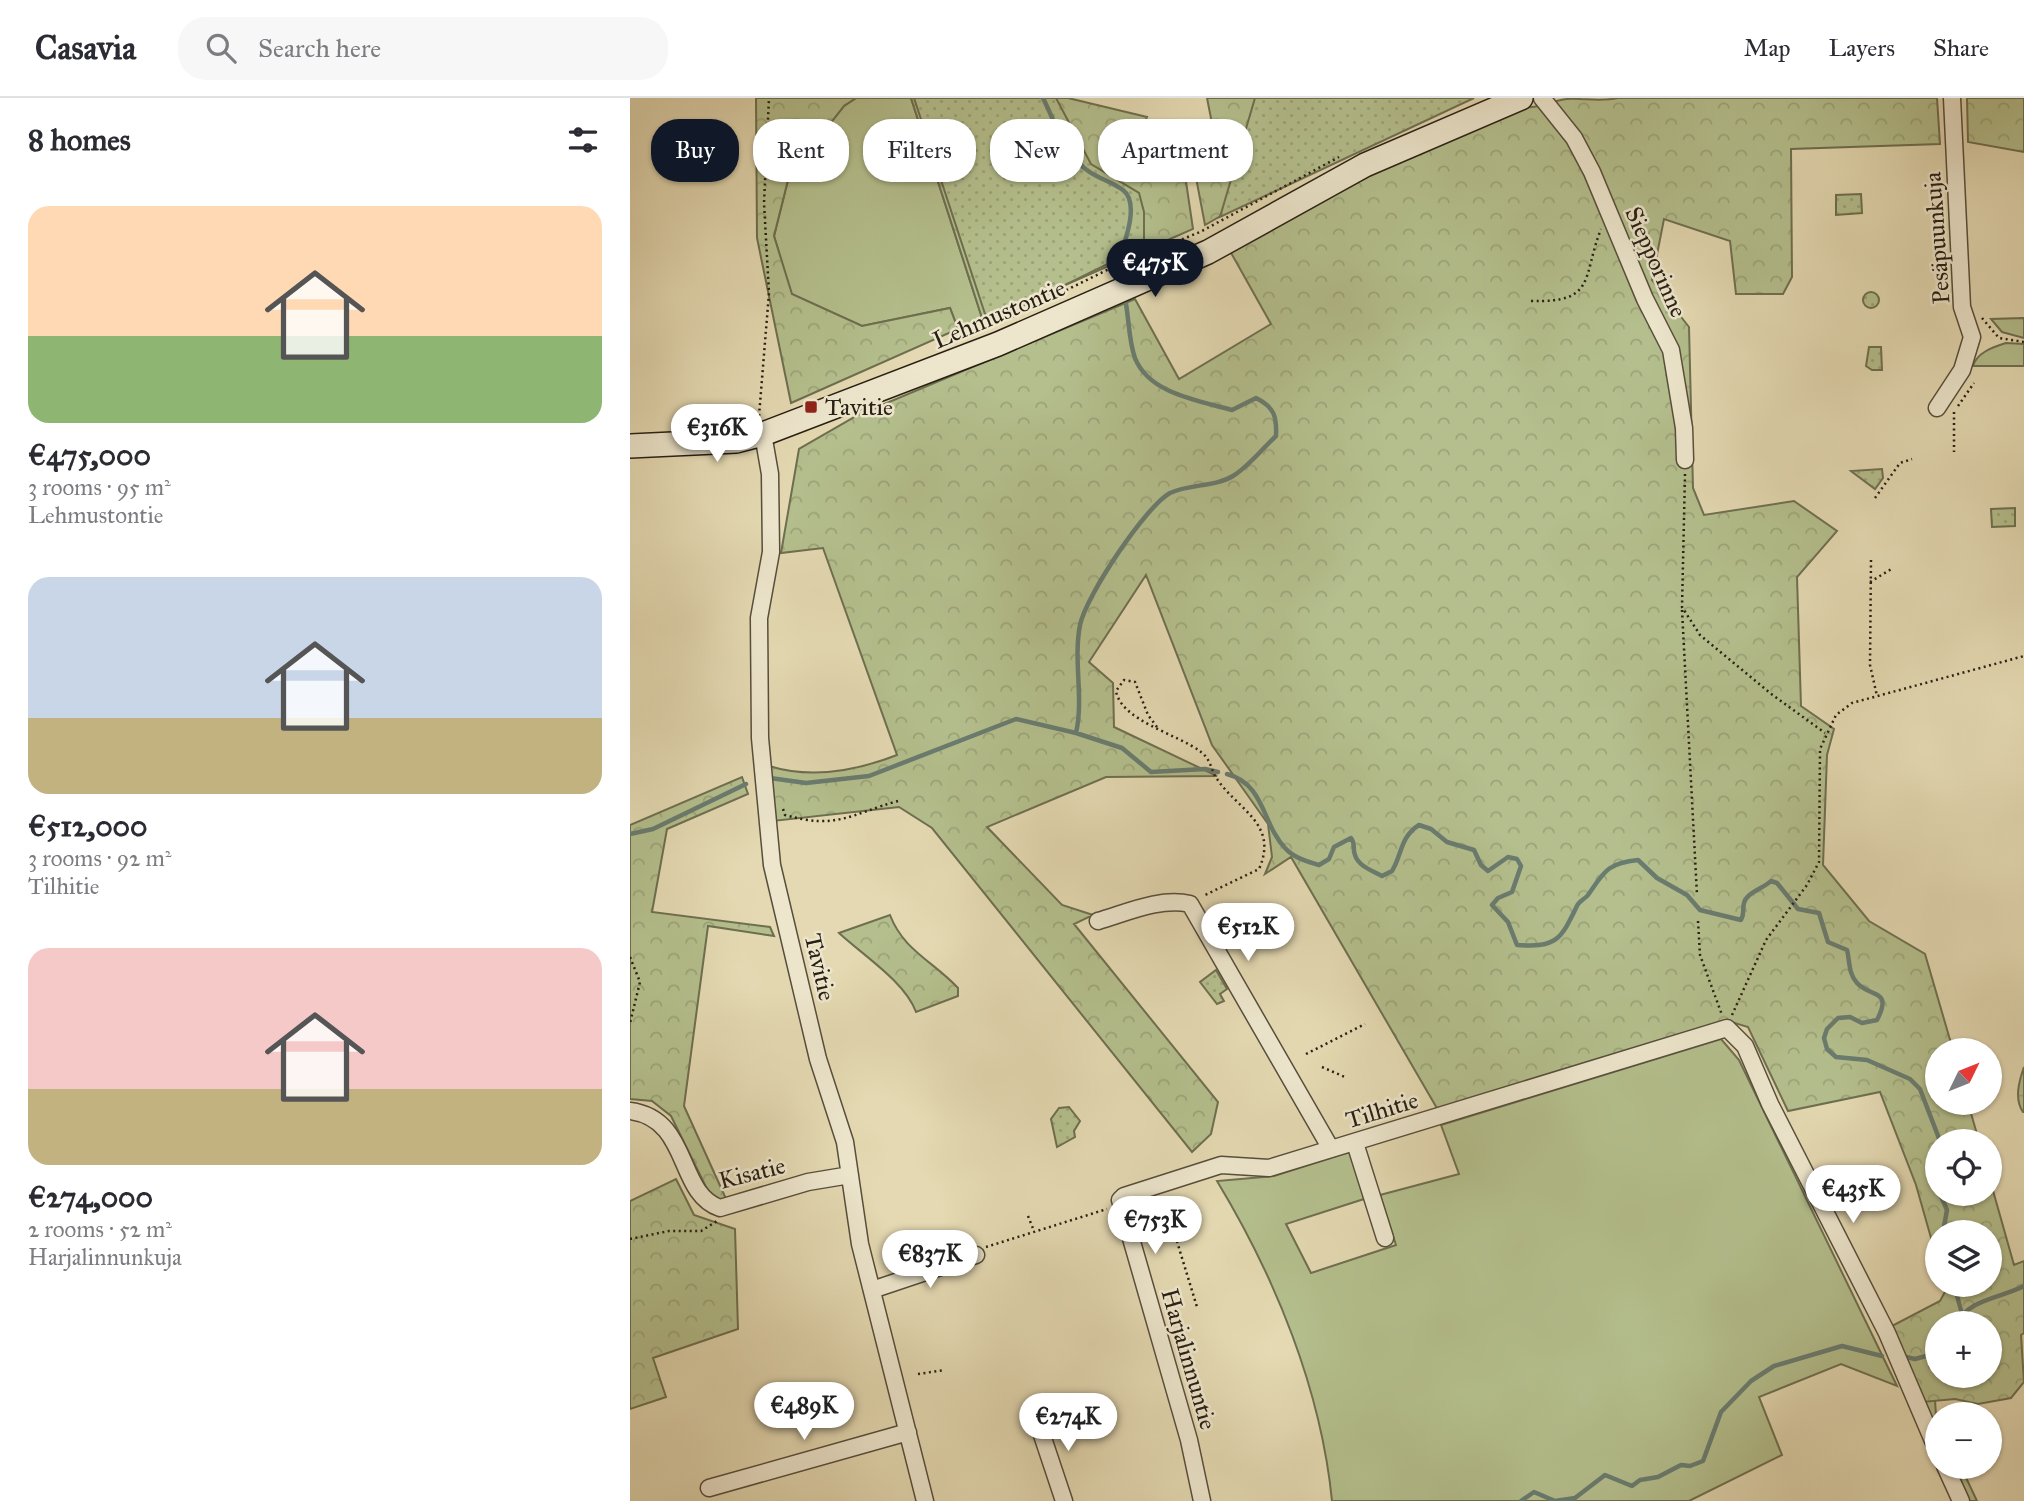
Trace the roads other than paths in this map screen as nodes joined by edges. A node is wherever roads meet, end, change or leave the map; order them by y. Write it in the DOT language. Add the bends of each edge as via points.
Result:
graph roads {
  1 [pos="1521,98"];
  2 [pos="1542,98"];
  3 [pos="1952,98"];
  4 [pos="1937,408"];
  5 [pos="761,428"];
  6 [pos="630,446"];
  7 [pos="1685,460"];
  8 [pos="1098,922"];
  9 [pos="630,1111"];
  10 [pos="1355,1143"];
  11 [pos="1331,1149"];
  12 [pos="850,1175"];
  13 [pos="1385,1238"];
  14 [pos="976,1255"];
  15 [pos="872,1290"];
  16 [pos="1036,1417"];
  17 [pos="1925,1422"];
  18 [pos="908,1432"];
  19 [pos="1951,1479"];
  20 [pos="709,1488"];
  21 [pos="925,1501"];
  22 [pos="1064,1501"];
  23 [pos="1202,1501"];
  24 [pos="1961,1501"];
  1 -- 5 [label="main road, Lehmustontie" via="1365,165 1196,257 998,344"];
  2 -- 7 [label="street, Siepporinne" via="1574,138 1671,350"];
  3 -- 4 [label="street, Pesäpuunkuja" via="1962,307 1972,337 1962,370"];
  5 -- 6 [label="main road, Lehmustontie" via="736,441"];
  5 -- 12 [label="street, Tavitie" via="771,474 771,552 759,618 760,738 771,854"];
  8 -- 11 [label="street, Tilhitie" via="1150,906 1191,904"];
  9 -- 12 [label="street, Kisatie" via="653,1118 668,1131 701,1195 720,1208 808,1182"];
  10 -- 11 [label="street, Tilhitie"];
  10 -- 13 [label="street"];
  10 -- 17 [label="street, Tilhitie" via="1727,1028 1745,1046 1887,1333"];
  11 -- 23 [label="street, Harjalinnuntie" via="1269,1168 1221,1165 1120,1200"];
  12 -- 15 [label="street, Tavitie"];
  14 -- 15 [label="street"];
  15 -- 18 [label="street, Tavitie"];
  16 -- 22 [label="street"];
  18 -- 20 [label="street"];
  18 -- 21 [label="street, Tavitie"];
  19 -- 24 [label="street"];
}
